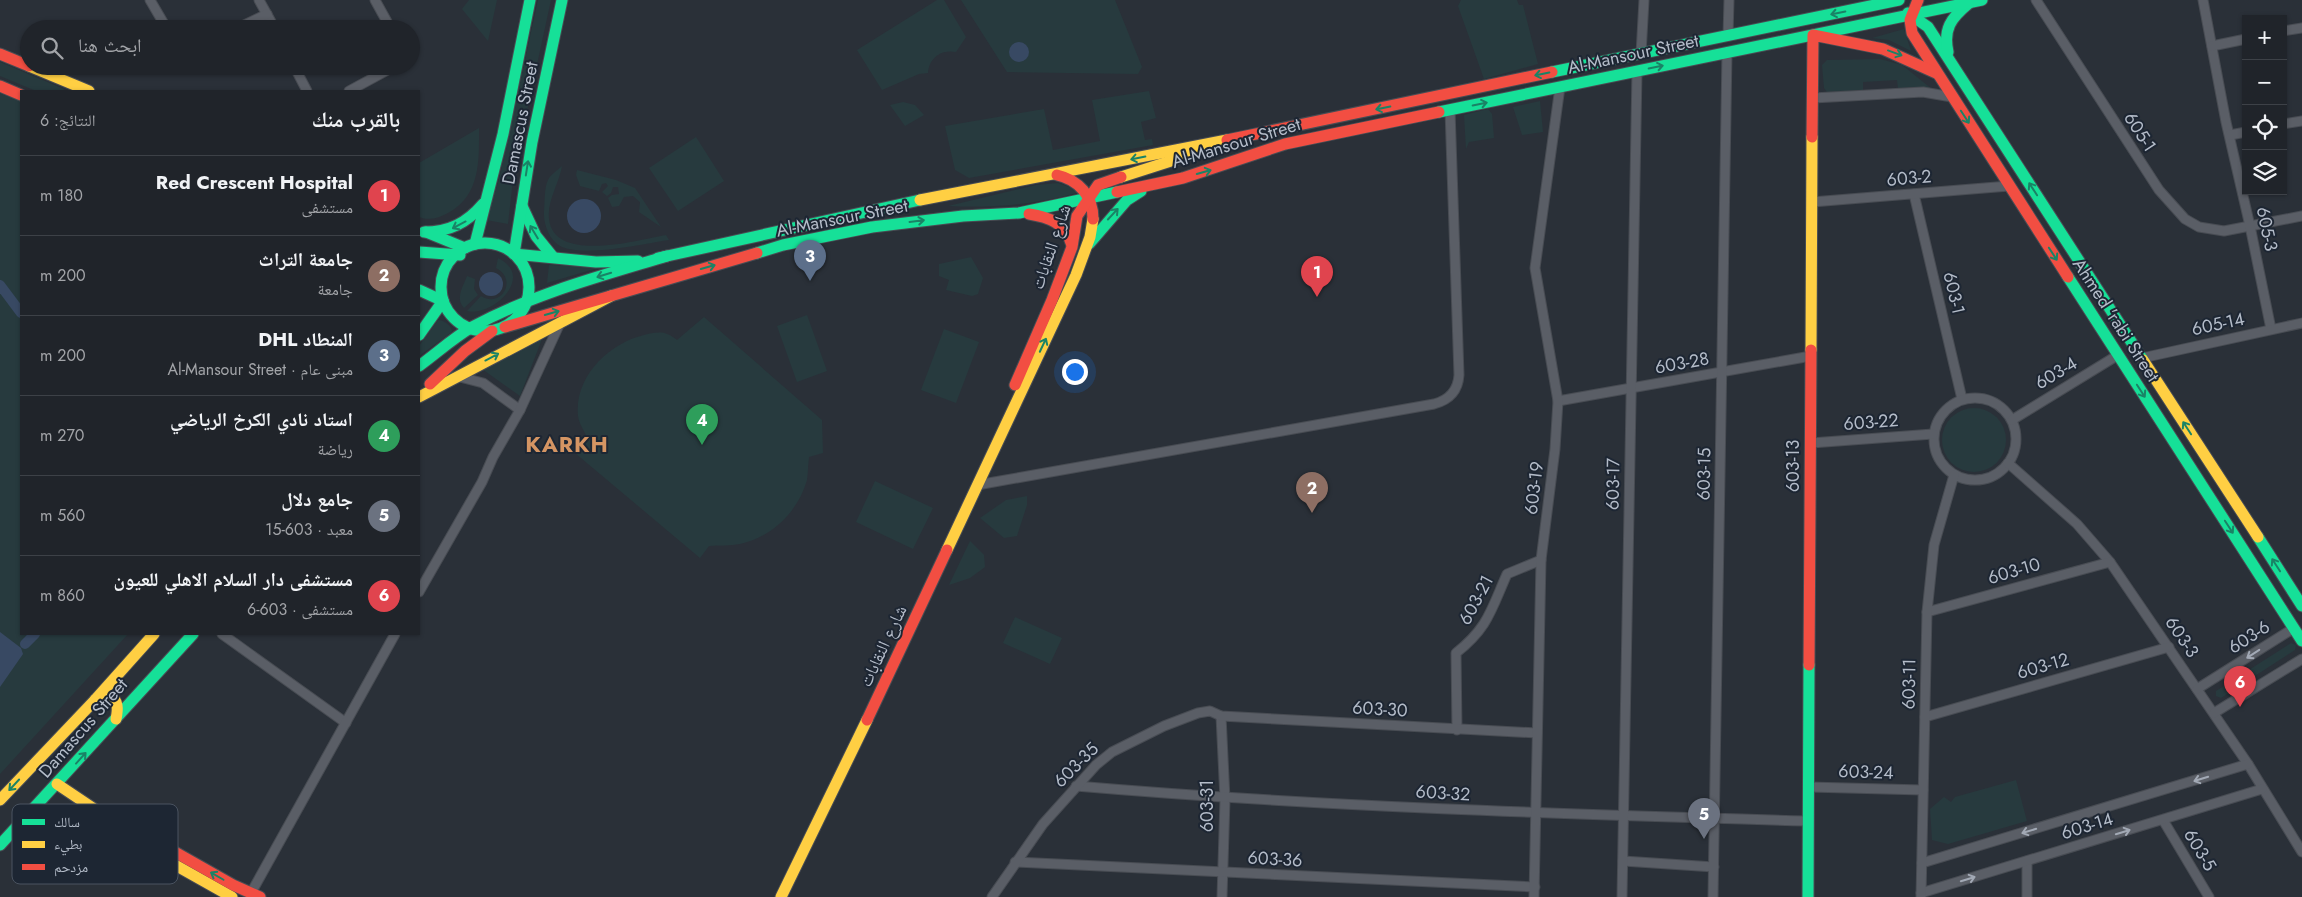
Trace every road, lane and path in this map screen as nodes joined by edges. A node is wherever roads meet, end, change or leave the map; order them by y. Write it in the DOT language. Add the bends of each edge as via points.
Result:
graph roads {
  1 [pos="150,0"];
  2 [pos="259,0"];
  3 [pos="375,0"];
  4 [pos="530,0"];
  5 [pos="1644,0"];
  6 [pos="1729,0"];
  7 [pos="1898,0"];
  8 [pos="1918,0"];
  9 [pos="2036,0"];
  10 [pos="2203,0"];
  11 [pos="2207,0"];
  12 [pos="562,1"];
  13 [pos="1976,1"];
  14 [pos="1886,3"];
  15 [pos="267,14"];
  16 [pos="1911,14"];
  17 [pos="162,20"];
  18 [pos="255,20"];
  19 [pos="270,20"];
  20 [pos="386,20"];
  21 [pos="2302,28"];
  22 [pos="2287,30"];
  23 [pos="1813,35"];
  24 [pos="1728,36"];
  25 [pos="2242,40"];
  26 [pos="2214,45"];
  27 [pos="1727,52"];
  28 [pos="0,54"];
  29 [pos="1641,54"];
  30 [pos="20,62"];
  31 [pos="1952,64"];
  32 [pos="1637,71"];
  33 [pos="1936,73"];
  34 [pos="51,75"];
  35 [pos="299,75"];
  36 [pos="379,75"];
  37 [pos="0,86"];
  38 [pos="1560,87"];
  39 [pos="87,90"];
  40 [pos="306,90"];
  41 [pos="352,90"];
  42 [pos="20,95"];
  43 [pos="1952,97"];
  44 [pos="1813,98"];
  45 [pos="1450,110"];
  46 [pos="2302,121"];
  47 [pos="2287,123"];
  48 [pos="2242,133"];
  49 [pos="2230,135"];
  50 [pos="1248,136"];
  51 [pos="1044,175"];
  52 [pos="1148,186"];
  53 [pos="2009,186"];
  54 [pos="1914,194"];
  55 [pos="1088,198"];
  56 [pos="485,201"];
  57 [pos="1812,202"];
  58 [pos="522,203"];
  59 [pos="1020,213"];
  60 [pos="2302,216"];
  61 [pos="2250,226"];
  62 [pos="422,230"];
  63 [pos="517,233"];
  64 [pos="498,245"];
  65 [pos="470,246"];
  66 [pos="1072,247"];
  67 [pos="420,249"];
  68 [pos="1085,250"];
  69 [pos="420,251"];
  70 [pos="514,254"];
  71 [pos="454,255"];
  72 [pos="668,256"];
  73 [pos="553,257"];
  74 [pos="420,290"];
  75 [pos="611,296"];
  76 [pos="443,301"];
  77 [pos="527,302"];
  78 [pos="561,320"];
  79 [pos="2302,323"];
  80 [pos="505,327"];
  81 [pos="470,329"];
  82 [pos="2271,329"];
  83 [pos="492,331"];
  84 [pos="420,334"];
  85 [pos="2118,355"];
  86 [pos="1811,356"];
  87 [pos="2142,358"];
  88 [pos="420,365"];
  89 [pos="1722,372"];
  90 [pos="454,377"];
  91 [pos="1631,388"];
  92 [pos="420,396"];
  93 [pos="420,396"];
  94 [pos="1962,399"];
  95 [pos="1558,401"];
  96 [pos="520,410"];
  97 [pos="2012,420"];
  98 [pos="1933,434"];
  99 [pos="1811,442"];
  100 [pos="2008,463"];
  101 [pos="1954,475"];
  102 [pos="978,485"];
  103 [pos="1541,560"];
  104 [pos="2110,562"];
  105 [pos="420,590"];
  106 [pos="2302,606"];
  107 [pos="1927,612"];
  108 [pos="2294,628"];
  109 [pos="153,635"];
  110 [pos="192,635"];
  111 [pos="223,635"];
  112 [pos="395,635"];
  113 [pos="2302,641"];
  114 [pos="2169,647"];
  115 [pos="2302,660"];
  116 [pos="126,663"];
  117 [pos="144,685"];
  118 [pos="2197,689"];
  119 [pos="95,700"];
  120 [pos="2214,713"];
  121 [pos="1221,716"];
  122 [pos="1925,717"];
  123 [pos="116,719"];
  124 [pos="346,723"];
  125 [pos="1457,730"];
  126 [pos="1537,733"];
  127 [pos="2248,764"];
  128 [pos="57,784"];
  129 [pos="1076,786"];
  130 [pos="1809,787"];
  131 [pos="2262,789"];
  132 [pos="1923,790"];
  133 [pos="1225,799"];
  134 [pos="0,800"];
  135 [pos="38,804"];
  136 [pos="87,804"];
  137 [pos="1536,814"];
  138 [pos="1624,816"];
  139 [pos="1715,818"];
  140 [pos="2163,820"];
  141 [pos="1808,821"];
  142 [pos="819,822"];
  143 [pos="12,832"];
  144 [pos="0,845"];
  145 [pos="2302,852"];
  146 [pos="178,853"];
  147 [pos="1623,861"];
  148 [pos="2027,861"];
  149 [pos="1015,862"];
  150 [pos="1922,863"];
  151 [pos="178,867"];
  152 [pos="1714,867"];
  153 [pos="1223,873"];
  154 [pos="1535,887"];
  155 [pos="256,895"];
  156 [pos="1921,895"];
  157 [pos="232,897"];
  158 [pos="781,897"];
  159 [pos="790,897"];
  160 [pos="992,897"];
  161 [pos="1222,897"];
  162 [pos="1534,897"];
  163 [pos="1622,897"];
  164 [pos="1713,897"];
  165 [pos="1808,897"];
  166 [pos="2027,897"];
  167 [pos="2209,897"];
  1 -- 17 [label="street"];
  2 -- 15 [label="street"];
  3 -- 20 [label="street"];
  4 -- 56 [label="main road, Damascus Street" via="503,134"];
  5 -- 29 [label="street"];
  6 -- 24 [label="street"];
  7 -- 14 [label="main road, Al-Mansour Street"];
  8 -- 16 [label="main road"];
  9 -- 61 [label="street, 605-1" via="2159,190 2178,213 2192,224 2208,230 2224,231"];
  10 -- 26 [label="street, 605-3"];
  11 -- 26 [label="street, 605-3"];
  58 -- 12 [label="main road, Damascus Street, one-way"];
  13 -- 16 [label="main road, Al-Mansour Street"];
  13 -- 31 [label="main road" via="1954,15 1945,32"];
  14 -- 16 [label="main road, Ahmed 'rabi Street"];
  14 -- 24 [label="main road, Al-Mansour Street, one-way"];
  15 -- 18 [label="street"];
  15 -- 19 [label="street"];
  16 -- 23 [label="main road, Al-Mansour Street"];
  16 -- 31 [label="main road, Ahmed 'rabi Street" via="1928,27"];
  16 -- 33 [label="main road, Ahmed 'rabi Street" via="1909,24 1912,33"];
  21 -- 22 [label="street"];
  23 -- 27 [label="main road, Al-Mansour Street"];
  23 -- 33 [label="main road, one-way" via="1883,49"];
  23 -- 44 [label="main road, 603-13"];
  24 -- 29 [label="main road, Al-Mansour Street"];
  25 -- 26 [label="street"];
  26 -- 49 [label="street, 605-3"];
  32 -- 27 [label="main road, Al-Mansour Street, one-way"];
  27 -- 89 [label="street, 603-15"];
  28 -- 30 [label="main road"];
  29 -- 50 [label="main road, Al-Mansour Street, one-way"];
  87 -- 31 [label="main road, Ahmed 'rabi Street, one-way"];
  32 -- 38 [label="main road, Al-Mansour Street"];
  32 -- 91 [label="street, 603-17"];
  33 -- 43 [label="main road, Ahmed 'rabi Street"];
  34 -- 39 [label="main road"];
  35 -- 40 [label="street"];
  36 -- 41 [label="street"];
  37 -- 42 [label="main road"];
  45 -- 38 [label="main road, Al-Mansour Street, one-way"];
  38 -- 95 [label="street, 603-19" via="1535,268"];
  43 -- 44 [label="street" via="1923,92"];
  43 -- 53 [label="main road, Ahmed 'rabi Street, one-way"];
  44 -- 57 [label="main road, 603-13"];
  52 -- 45 [label="main road, Al-Mansour Street, one-way" via="1213,169 1285,144"];
  45 -- 102 [label="street" via="1459,375 1456,388 1447,399 1263,436"];
  46 -- 47 [label="street"];
  48 -- 49 [label="street"];
  49 -- 61 [label="street, 605-3"];
  50 -- 51 [label="main road, Al-Mansour Street, one-way"];
  50 -- 55 [label="main road" via="1104,182"];
  51 -- 55 [label="main road" via="1073,179"];
  51 -- 72 [label="main road, Al-Mansour Street"];
  52 -- 55 [label="main road, Al-Mansour Street"];
  68 -- 52 [label="main road, one-way" via="1127,200"];
  53 -- 54 [label="street, 603-2"];
  53 -- 85 [label="main road, Ahmed 'rabi Street, one-way"];
  54 -- 57 [label="street, 603-2"];
  54 -- 94 [label="street, 603-1"];
  55 -- 59 [label="main road, Al-Mansour Street"];
  55 -- 66 [label="main road, شارع النقابات" via="1077,216"];
  55 -- 68 [label="main road, شارع النقابات" via="1093,217"];
  56 -- 62 [label="main road, one-way" via="460,225 438,232"];
  56 -- 65 [label="main road, Damascus Street"];
  57 -- 86 [label="main road, 603-13"];
  58 -- 63 [label="main road, Damascus Street"];
  73 -- 58 [label="main road, one-way" via="536,236"];
  59 -- 66 [label="main road" via="1056,222 1069,233"];
  75 -- 59 [label="main road, Al-Mansour Street, one-way" via="784,245 837,234 963,216"];
  60 -- 61 [label="street, 605-1"];
  61 -- 82 [label="street, 605-3"];
  62 -- 65 [label="main road"];
  62 -- 67 [label="main road" via="424,243"];
  63 -- 64 [label="main road"];
  63 -- 70 [label="main road, Damascus Street"];
  64 -- 65 [label="main road"];
  64 -- 70 [label="main road"];
  64 -- 71 [label="main road"];
  65 -- 71 [label="main road"];
  66 -- 102 [label="main road, شارع النقابات" via="976,473"];
  102 -- 68 [label="main road, شارع النقابات, one-way"];
  69 -- 71 [label="main road"];
  70 -- 73 [label="main road, Al-Mansour Street"];
  70 -- 77 [label="main road" via="524,265 528,277"];
  71 -- 76 [label="main road" via="442,277"];
  72 -- 73 [label="main road, Al-Mansour Street" via="632,262"];
  72 -- 77 [label="main road, one-way"];
  74 -- 76 [label="main road"];
  75 -- 78 [label="main road"];
  80 -- 75 [label="main road, Al-Mansour Street, one-way"];
  76 -- 81 [label="main road" via="454,319"];
  76 -- 84 [label="main road"];
  77 -- 80 [label="main road"];
  77 -- 81 [label="main road"];
  90 -- 78 [label="main road, one-way"];
  78 -- 96 [label="street"];
  79 -- 82 [label="street, 605-14"];
  80 -- 83 [label="main road, Al-Mansour Street"];
  81 -- 83 [label="main road"];
  81 -- 88 [label="main road"];
  82 -- 87 [label="street, 605-14"];
  83 -- 93 [label="main road" via="465,351"];
  85 -- 97 [label="street, 603-4"];
  85 -- 108 [label="main road, Ahmed 'rabi Street, one-way"];
  86 -- 89 [label="street, 603-28"];
  86 -- 99 [label="main road, 603-13"];
  106 -- 87 [label="main road, Ahmed 'rabi Street, one-way"];
  89 -- 91 [label="street, 603-28"];
  89 -- 139 [label="street, 603-15"];
  90 -- 92 [label="main road"];
  90 -- 96 [label="street" via="462,376 483,383"];
  91 -- 95 [label="street, 603-28"];
  91 -- 138 [label="street, 603-17"];
  94 -- 97 [label="street" via="1977,397 1991,400"];
  94 -- 98 [label="street" via="1943,412"];
  95 -- 103 [label="street, 603-19"];
  96 -- 105 [label="street"];
  97 -- 100 [label="street" via="2016,442"];
  98 -- 99 [label="street, 603-22"];
  98 -- 101 [label="street" via="1938,458"];
  99 -- 130 [label="main road, 603-13"];
  100 -- 101 [label="street" via="2000,472 1983,479"];
  100 -- 104 [label="street, 603-3" via="2077,524"];
  101 -- 107 [label="street, 603-11" via="1934,545"];
  102 -- 142 [label="main road, شارع النقابات"];
  103 -- 125 [label="street, 603-21" via="1507,574 1486,624 1456,653"];
  103 -- 126 [label="street, 603-19"];
  104 -- 107 [label="street, 603-10"];
  104 -- 114 [label="street, 603-3"];
  107 -- 122 [label="street, 603-11"];
  108 -- 113 [label="main road, Ahmed 'rabi Street"];
  108 -- 118 [label="street, 603-6, one-way"];
  109 -- 116 [label="main road, Damascus Street"];
  110 -- 117 [label="main road, Damascus Street"];
  111 -- 124 [label="street"];
  112 -- 124 [label="street"];
  114 -- 118 [label="street, 603-3"];
  114 -- 122 [label="street, 603-12"];
  115 -- 120 [label="street"];
  116 -- 117 [label="main road" via="124,679 128,685 137,688"];
  116 -- 119 [label="main road, Damascus Street"];
  117 -- 123 [label="main road, Damascus Street"];
  118 -- 120 [label="street, 603-3"];
  119 -- 123 [label="main road" via="109,695 113,697 118,708"];
  119 -- 134 [label="main road, Damascus Street, one-way"];
  120 -- 127 [label="street, 603-3"];
  121 -- 125 [label="street, 603-30"];
  121 -- 129 [label="street, 603-35" via="1210,711 1198,713 1132,742 1112,752"];
  121 -- 133 [label="street, 603-31"];
  122 -- 132 [label="street, 603-11"];
  128 -- 123 [label="main road, Damascus Street, one-way"];
  124 -- 155 [label="street"];
  125 -- 126 [label="street, 603-30"];
  126 -- 137 [label="street, 603-19"];
  127 -- 131 [label="street, 603-3"];
  127 -- 150 [label="street, 603-14, one-way"];
  128 -- 135 [label="main road, Damascus Street"];
  128 -- 136 [label="main road"];
  129 -- 133 [label="street, 603-32"];
  129 -- 149 [label="street, 603-35"];
  130 -- 132 [label="street, 603-24"];
  130 -- 141 [label="main road, 603-13"];
  131 -- 140 [label="street, 603-14"];
  131 -- 145 [label="street, 603-3"];
  132 -- 150 [label="street, 603-11"];
  133 -- 137 [label="street, 603-32"];
  133 -- 153 [label="street, 603-31"];
  137 -- 138 [label="street, 603-32"];
  137 -- 154 [label="street, 603-19"];
  138 -- 139 [label="street, 603-32"];
  138 -- 147 [label="street, 603-17"];
  139 -- 141 [label="street, 603-32"];
  139 -- 152 [label="street, 603-15"];
  148 -- 140 [label="street, 603-14, one-way"];
  140 -- 167 [label="street, 603-5"];
  141 -- 165 [label="main road, 603-13"];
  142 -- 158 [label="main road, شارع النقابات"];
  142 -- 159 [label="main road, شارع النقابات" via="814,842"];
  143 -- 144 [label="main road, Damascus Street"];
  155 -- 146 [label="main road, one-way"];
  147 -- 152 [label="street"];
  147 -- 163 [label="street, 603-17"];
  156 -- 148 [label="street, 603-14, one-way"];
  148 -- 166 [label="street"];
  149 -- 153 [label="street, 603-36"];
  149 -- 160 [label="street, 603-35"];
  150 -- 156 [label="street, 603-11"];
  151 -- 157 [label="main road"];
  152 -- 164 [label="street, 603-15"];
  153 -- 154 [label="street, 603-36"];
  153 -- 161 [label="street, 603-31"];
  154 -- 162 [label="street, 603-19"];
}
